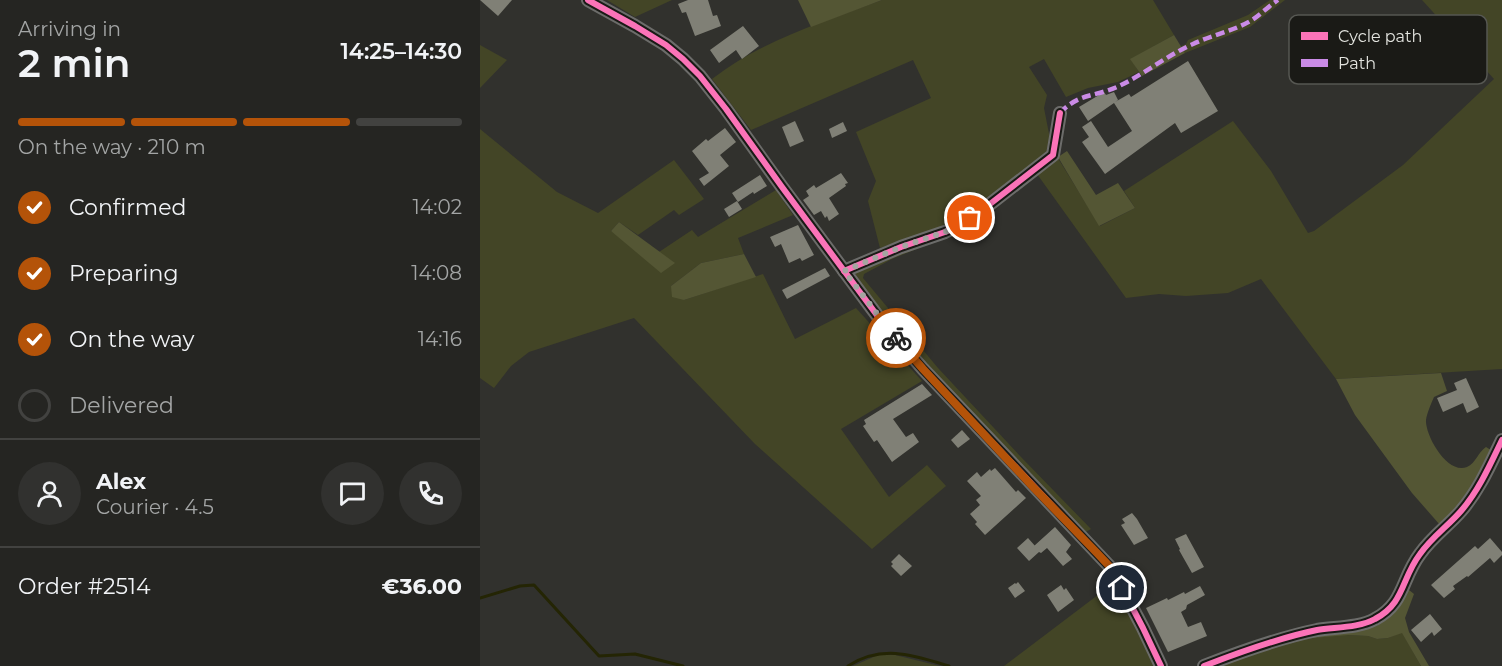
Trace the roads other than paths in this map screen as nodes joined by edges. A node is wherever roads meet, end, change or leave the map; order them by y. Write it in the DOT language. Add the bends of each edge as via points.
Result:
graph roads {
  1 [pos="588,0"];
  2 [pos="1060,113"];
  3 [pos="844,271"];
  4 [pos="1502,440"];
  5 [pos="1161,666"];
  6 [pos="1204,666"];
  1 -- 3 [label="street" via="666,45 700,76"];
  2 -- 3 [label="street" via="1053,155 981,211 945,232"];
  3 -- 5 [label="street" via="923,369 1112,569"];
  4 -- 6 [label="street" via="1472,498 1419,554 1398,599 1386,613 1372,621 1316,630 1244,650"];
}
